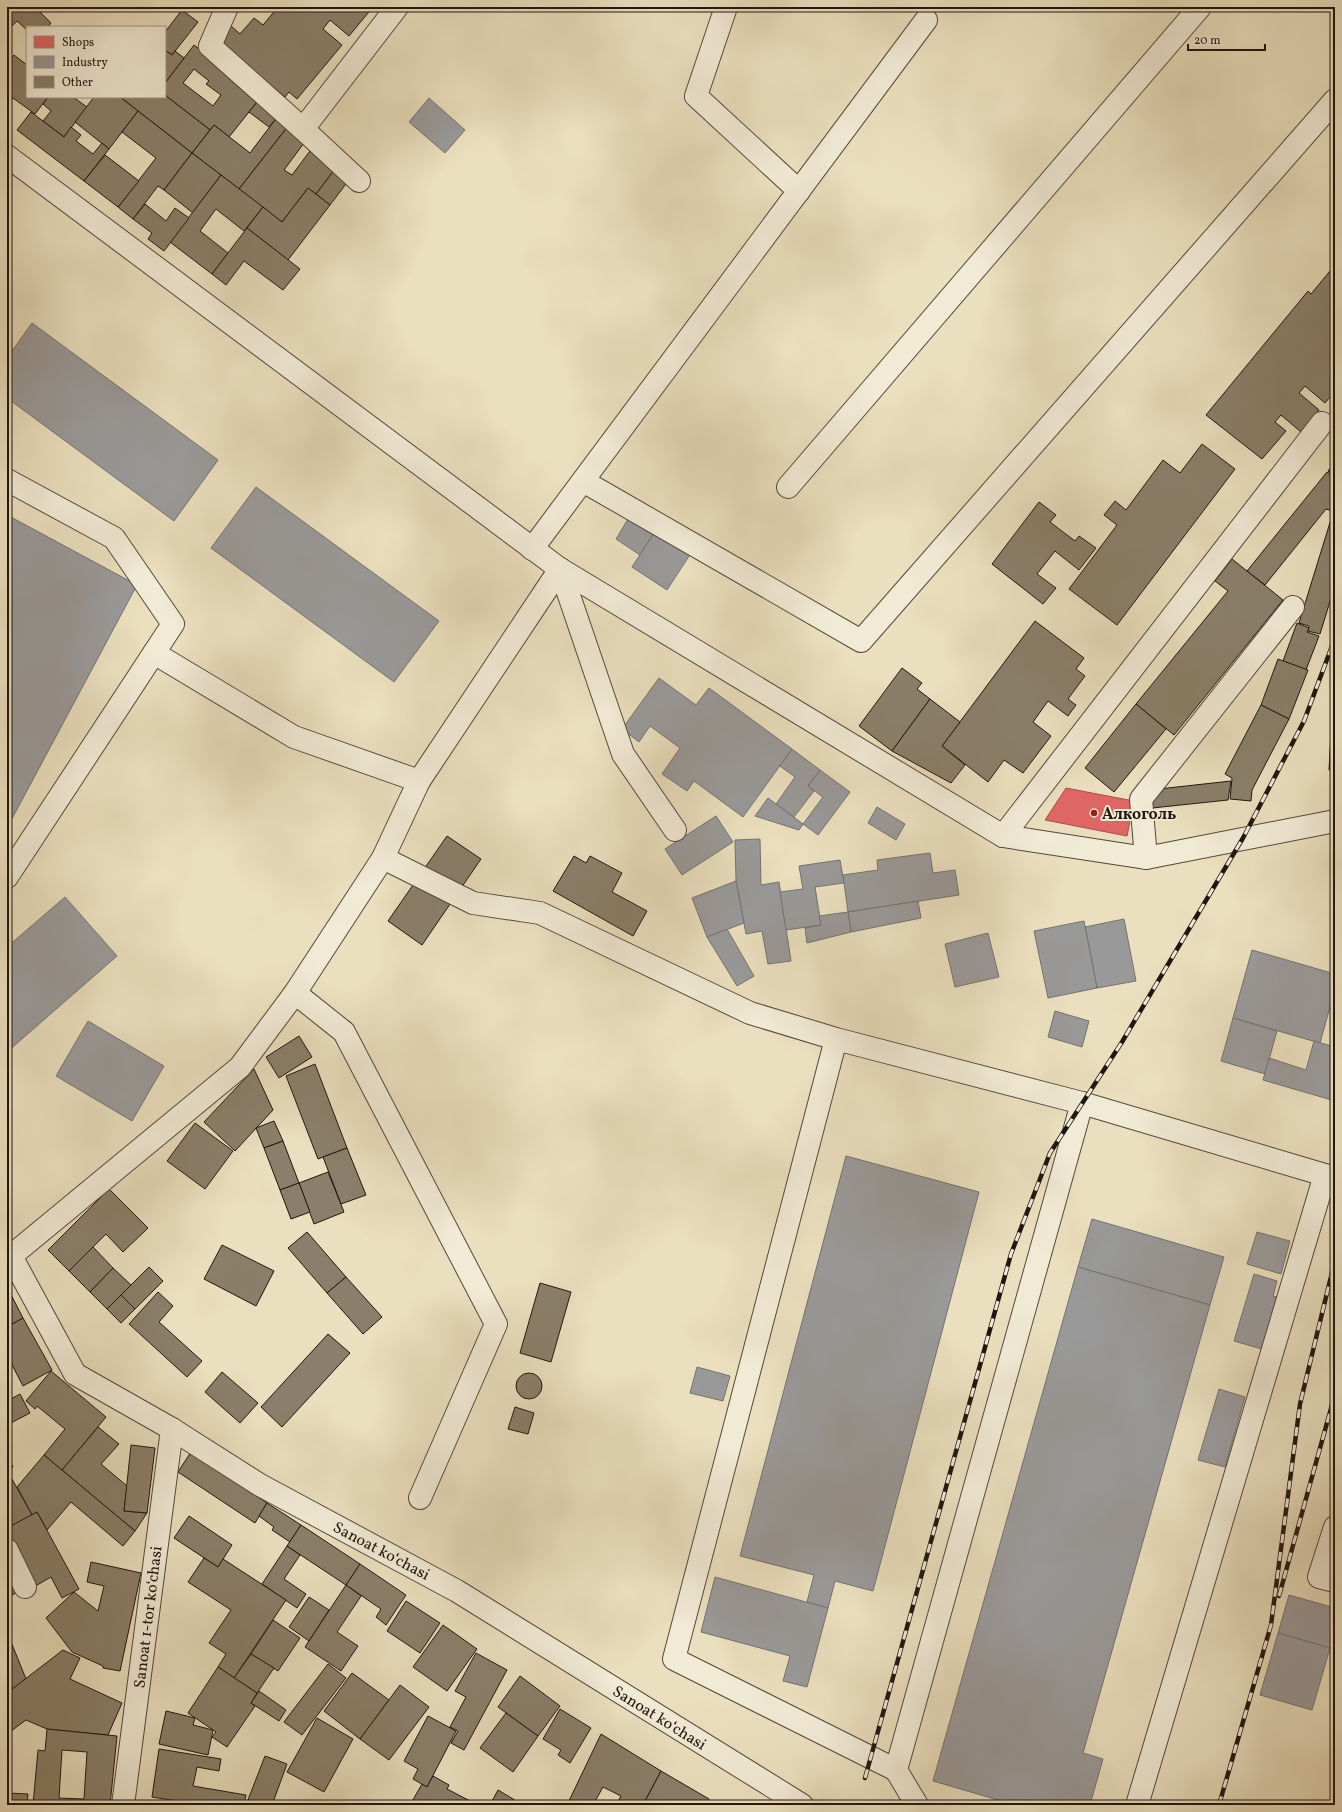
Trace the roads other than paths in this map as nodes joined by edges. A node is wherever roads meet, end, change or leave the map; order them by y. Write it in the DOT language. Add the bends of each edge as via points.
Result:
graph roads {
  1 [pos="226,7"];
  2 [pos="397,7"];
  3 [pos="726,7"];
  4 [pos="1200,7"];
  5 [pos="926,20"];
  6 [pos="1335,100"];
  7 [pos="303,128"];
  8 [pos="7,156"];
  9 [pos="359,181"];
  10 [pos="799,190"];
  11 [pos="1322,423"];
  12 [pos="7,480"];
  13 [pos="582,481"];
  14 [pos="788,487"];
  15 [pos="532,549"];
  16 [pos="560,569"];
  17 [pos="1293,607"];
  18 [pos="154,653"];
  19 [pos="419,781"];
  20 [pos="1335,821"];
  21 [pos="675,830"];
  22 [pos="1003,836"];
  23 [pos="384,858"];
  24 [pos="1146,858"];
  25 [pos="7,877"];
  26 [pos="295,993"];
  27 [pos="836,1039"];
  28 [pos="1082,1103"];
  29 [pos="1330,1175"];
  30 [pos="9,1257"];
  31 [pos="172,1429"];
  32 [pos="420,1498"];
  33 [pos="1335,1527"];
  34 [pos="7,1550"];
  35 [pos="1335,1581"];
  36 [pos="25,1587"];
  37 [pos="896,1770"];
  38 [pos="123,1805"];
  39 [pos="802,1805"];
  40 [pos="918,1805"];
  41 [pos="1137,1805"];
  1 -- 7 [label="street" via="210,46"];
  2 -- 7 [label="street"];
  3 -- 10 [label="street" via="696,96"];
  4 -- 14 [label="street"];
  5 -- 10 [label="street"];
  6 -- 13 [label="street" via="861,641"];
  7 -- 9 [label="street"];
  8 -- 15 [label="street"];
  10 -- 13 [label="street"];
  11 -- 22 [label="street"];
  12 -- 18 [label="street" via="114,538 173,624"];
  13 -- 15 [label="street"];
  15 -- 16 [label="street"];
  16 -- 19 [label="street"];
  16 -- 21 [label="street" via="623,754"];
  16 -- 22 [label="street"];
  17 -- 24 [label="street" via="1141,799"];
  18 -- 19 [label="street" via="294,737"];
  18 -- 25 [label="street"];
  19 -- 23 [label="street"];
  20 -- 24 [label="street"];
  22 -- 24 [label="street"];
  23 -- 26 [label="street"];
  23 -- 27 [label="street" via="473,903 540,913 750,1013"];
  26 -- 30 [label="street" via="240,1067"];
  26 -- 32 [label="street" via="344,1032 496,1324"];
  27 -- 28 [label="street"];
  27 -- 37 [label="street" via="674,1659"];
  28 -- 29 [label="street"];
  28 -- 37 [label="street"];
  29 -- 41 [label="street"];
  30 -- 31 [label="street, Sanoat koʻchasi" via="75,1374"];
  31 -- 38 [label="street, Sanoat 1-tor ko‘chasi"];
  31 -- 39 [label="street, Sanoat koʻchasi" via="260,1485 457,1591"];
  33 -- 35 [label="street" via="1319,1577"];
  34 -- 36 [label="street"];
  37 -- 40 [label="street"];
}
